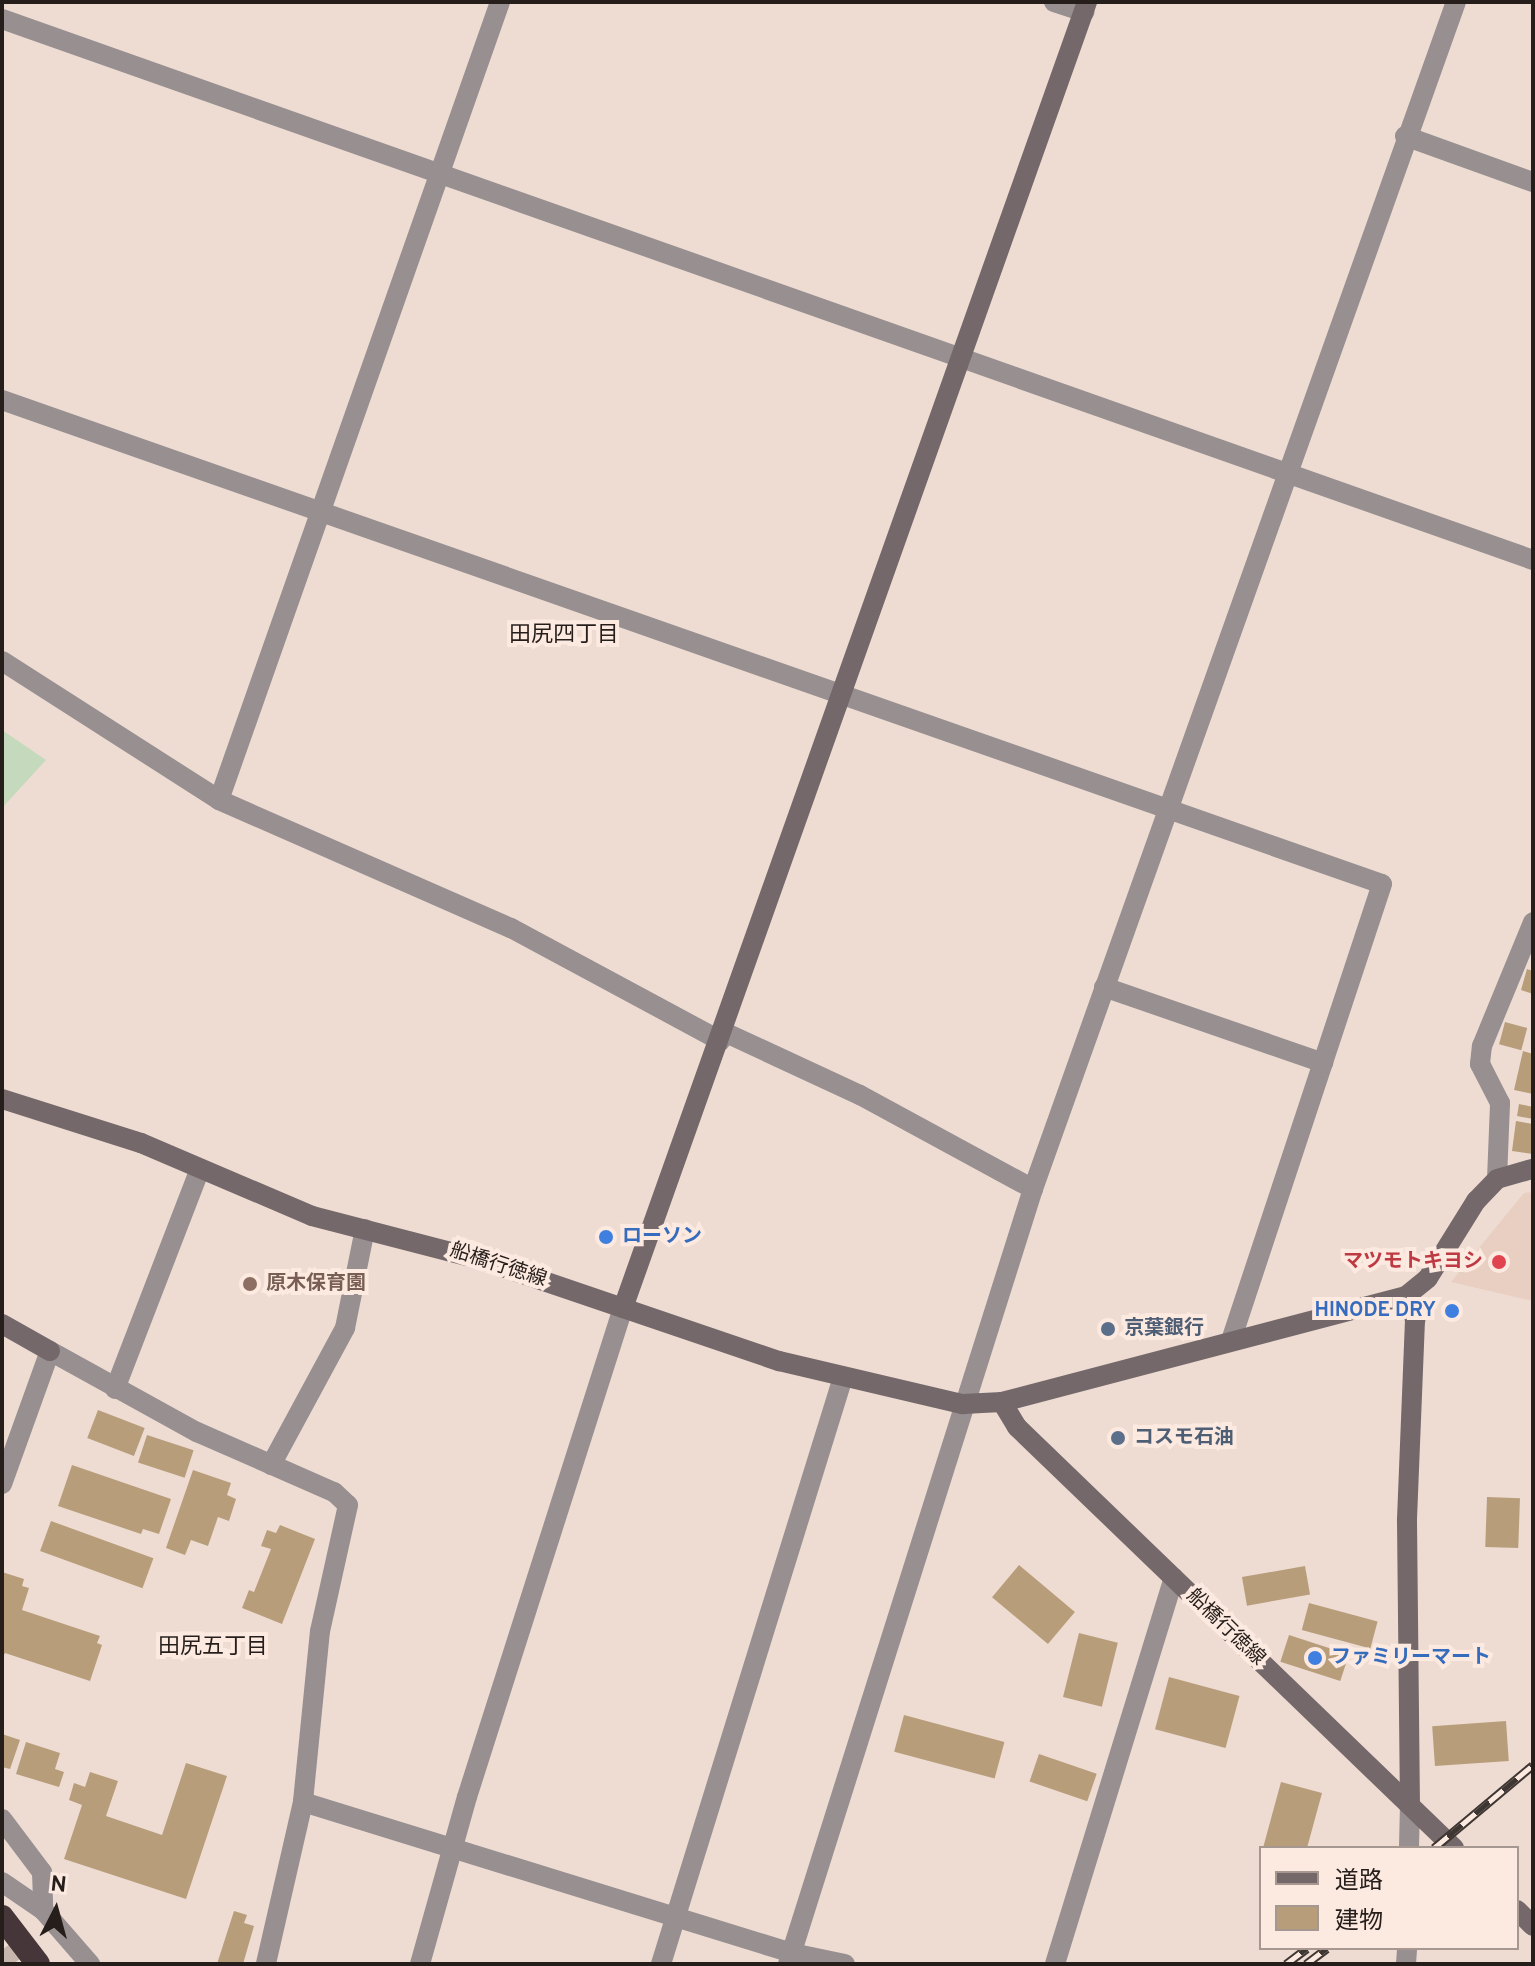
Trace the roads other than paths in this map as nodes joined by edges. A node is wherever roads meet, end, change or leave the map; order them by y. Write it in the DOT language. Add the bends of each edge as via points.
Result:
graph roads {
  1 [pos="500,2"];
  2 [pos="1054,2"];
  3 [pos="1456,2"];
  4 [pos="1086,7"];
  5 [pos="2,19"];
  6 [pos="1405,136"];
  7 [pos="438,172"];
  8 [pos="1533,182"];
  9 [pos="963,358"];
  10 [pos="2,400"];
  11 [pos="1285,473"];
  12 [pos="321,513"];
  13 [pos="1533,560"];
  14 [pos="2,661"];
  15 [pos="843,696"];
  16 [pos="219,800"];
  17 [pos="1169,813"];
  18 [pos="1533,922"];
  19 [pos="1104,987"];
  20 [pos="723,1037"];
  21 [pos="1323,1063"];
  22 [pos="2,1099"];
  23 [pos="200,1169"];
  24 [pos="1533,1169"];
  25 [pos="1497,1179"];
  26 [pos="1033,1189"];
  27 [pos="365,1229"];
  28 [pos="1406,1296"];
  29 [pos="623,1308"];
  30 [pos="2,1324"];
  31 [pos="1231,1341"];
  32 [pos="50,1351"];
  33 [pos="843,1377"];
  34 [pos="115,1389"];
  35 [pos="1002,1402"];
  36 [pos="963,1404"];
  37 [pos="271,1465"];
  38 [pos="2,1484"];
  39 [pos="1174,1578"];
  40 [pos="303,1802"];
  41 [pos="1410,1805"];
  42 [pos="2,1819"];
  43 [pos="1409,1846"];
  44 [pos="1452,1846"];
  45 [pos="455,1851"];
  46 [pos="2,1882"];
  47 [pos="43,1910"];
  48 [pos="2,1917"];
  49 [pos="676,1918"];
  50 [pos="790,1958"];
  51 [pos="38,1964"];
  52 [pos="90,1964"];
  53 [pos="266,1964"];
  54 [pos="420,1964"];
  55 [pos="661,1964"];
  56 [pos="845,1964"];
  57 [pos="1055,1964"];
  1 -- 7 [label="street"];
  2 -- 4 [label="street"];
  3 -- 6 [label="street"];
  4 -- 9 [label="main road"];
  5 -- 7 [label="street"];
  6 -- 8 [label="street"];
  6 -- 11 [label="street"];
  7 -- 9 [label="street"];
  7 -- 12 [label="street"];
  9 -- 11 [label="street"];
  9 -- 15 [label="main road"];
  10 -- 12 [label="street"];
  11 -- 13 [label="street"];
  11 -- 17 [label="street"];
  12 -- 15 [label="street"];
  12 -- 16 [label="street"];
  14 -- 16 [label="street"];
  15 -- 17 [label="street"];
  15 -- 20 [label="main road"];
  16 -- 20 [label="street" via="511,928"];
  17 -- 19 [label="street"];
  17 -- 21 [label="street" via="1382,884"];
  18 -- 25 [label="street" via="1481,1055 1480,1064 1500,1103"];
  19 -- 21 [label="street"];
  19 -- 26 [label="street"];
  20 -- 26 [label="street" via="860,1095"];
  20 -- 29 [label="main road"];
  21 -- 31 [label="street"];
  22 -- 23 [label="main road, 船橋行徳線" via="141,1143"];
  23 -- 27 [label="main road, 船橋行徳線" via="312,1216"];
  23 -- 34 [label="street"];
  24 -- 25 [label="main road"];
  25 -- 28 [label="main road" via="1476,1201 1428,1278"];
  26 -- 36 [label="street"];
  27 -- 29 [label="main road, 船橋行徳線" via="482,1260"];
  27 -- 37 [label="street" via="345,1328"];
  28 -- 31 [label="main road, 船橋行徳線"];
  28 -- 41 [label="main road" via="1415,1320 1407,1521"];
  29 -- 33 [label="main road, 船橋行徳線"];
  29 -- 45 [label="street" via="467,1797"];
  30 -- 32 [label="main road"];
  31 -- 35 [label="main road, 船橋行徳線"];
  32 -- 34 [label="street"];
  32 -- 38 [label="street"];
  33 -- 36 [label="main road, 船橋行徳線"];
  33 -- 49 [label="street"];
  34 -- 37 [label="street"];
  35 -- 36 [label="main road, 船橋行徳線"];
  35 -- 39 [label="main road, 船橋行徳線" via="1017,1427"];
  36 -- 50 [label="street"];
  37 -- 40 [label="street" via="334,1492 348,1505 320,1631"];
  39 -- 41 [label="main road, 船橋行徳線"];
  39 -- 57 [label="street"];
  40 -- 45 [label="street" via="442,1842"];
  40 -- 53 [label="street"];
  41 -- 43 [label="street"];
  41 -- 44 [label="main road, 船橋行徳線"];
  42 -- 47 [label="street" via="42,1872"];
  45 -- 49 [label="street"];
  45 -- 54 [label="street"];
  46 -- 47 [label="street"];
  47 -- 52 [label="street"];
  48 -- 51 [label="highway"];
  49 -- 50 [label="street"];
  49 -- 55 [label="street"];
  50 -- 56 [label="street"];
}
